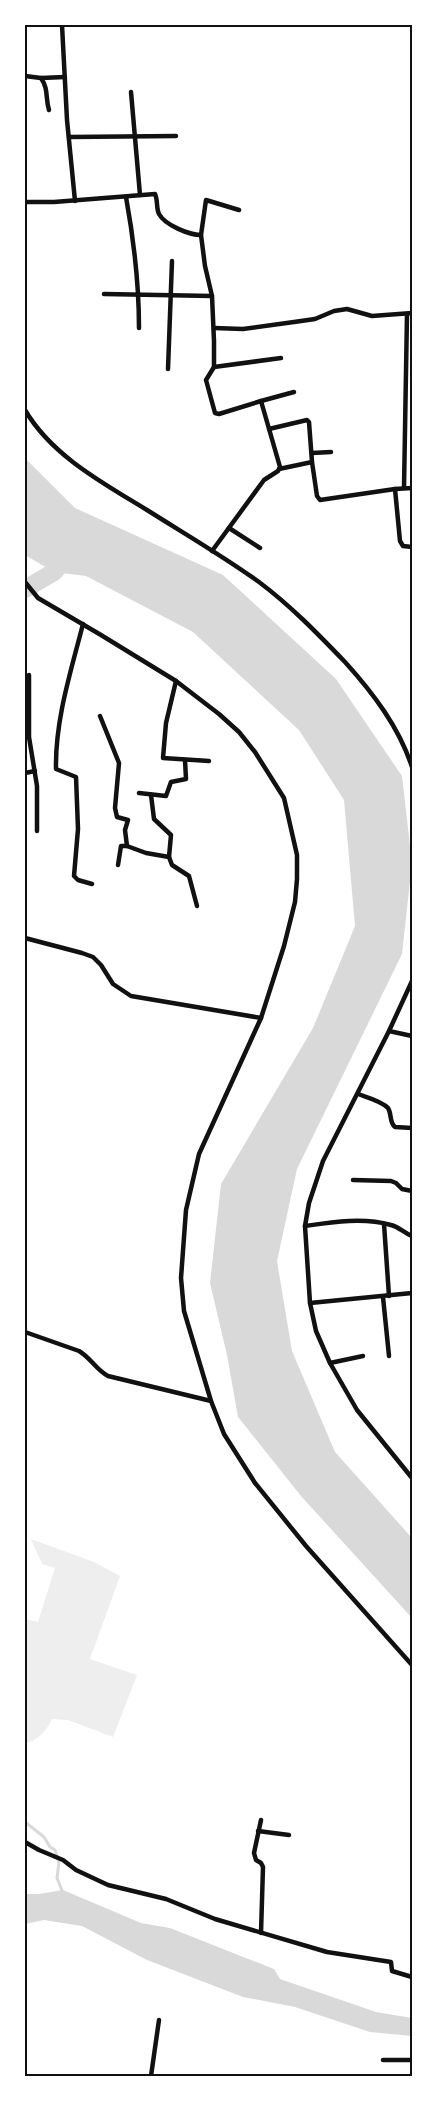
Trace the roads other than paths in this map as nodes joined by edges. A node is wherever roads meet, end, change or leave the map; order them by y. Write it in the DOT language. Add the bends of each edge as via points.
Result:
graph roads {
  1 [pos="62,25"];
  2 [pos="25,76"];
  3 [pos="65,77"];
  4 [pos="41,78"];
  5 [pos="131,92"];
  6 [pos="49,110"];
  7 [pos="176,136"];
  8 [pos="69,137"];
  9 [pos="136,137"];
  10 [pos="140,195"];
  11 [pos="126,197"];
  12 [pos="75,200"];
  13 [pos="25,202"];
  14 [pos="239,210"];
  15 [pos="202,235"];
  16 [pos="172,261"];
  17 [pos="104,294"];
  18 [pos="139,295"];
  19 [pos="172,296"];
  20 [pos="212,296"];
  21 [pos="410,314"];
  22 [pos="139,328"];
  23 [pos="214,328"];
  24 [pos="281,358"];
  25 [pos="214,367"];
  26 [pos="168,369"];
  27 [pos="294,392"];
  28 [pos="262,402"];
  29 [pos="25,410"];
  30 [pos="269,429"];
  31 [pos="331,452"];
  32 [pos="312,453"];
  33 [pos="312,462"];
  34 [pos="279,469"];
  35 [pos="404,488"];
  36 [pos="412,488"];
  37 [pos="394,489"];
  38 [pos="229,528"];
  39 [pos="412,547"];
  40 [pos="260,548"];
  41 [pos="212,550"];
  42 [pos="25,582"];
  43 [pos="83,624"];
  44 [pos="29,675"];
  45 [pos="176,682"];
  46 [pos="27,707"];
  47 [pos="100,716"];
  48 [pos="185,760"];
  49 [pos="208,761"];
  50 [pos="412,767"];
  51 [pos="35,771"];
  52 [pos="25,773"];
  53 [pos="139,793"];
  54 [pos="151,795"];
  55 [pos="37,832"];
  56 [pos="127,846"];
  57 [pos="169,857"];
  58 [pos="118,865"];
  59 [pos="92,884"];
  60 [pos="197,906"];
  61 [pos="25,938"];
  62 [pos="412,983"];
  63 [pos="261,1018"];
  64 [pos="389,1031"];
  65 [pos="412,1036"];
  66 [pos="358,1094"];
  67 [pos="412,1128"];
  68 [pos="353,1180"];
  69 [pos="412,1191"];
  70 [pos="384,1224"];
  71 [pos="304,1226"];
  72 [pos="412,1236"];
  73 [pos="412,1293"];
  74 [pos="389,1296"];
  75 [pos="383,1297"];
  76 [pos="310,1303"];
  77 [pos="25,1332"];
  78 [pos="363,1356"];
  79 [pos="389,1356"];
  80 [pos="330,1363"];
  81 [pos="211,1401"];
  82 [pos="412,1478"];
  83 [pos="412,1665"];
  84 [pos="261,1820"];
  85 [pos="258,1831"];
  86 [pos="290,1835"];
  87 [pos="25,1842"];
  88 [pos="261,1934"];
  89 [pos="412,1977"];
  90 [pos="159,2020"];
  91 [pos="383,2060"];
  92 [pos="412,2060"];
  93 [pos="151,2076"];
  1 -- 3 [label="street"];
  2 -- 4 [label="street"];
  3 -- 4 [label="street"];
  3 -- 8 [label="street"];
  4 -- 6 [label="street" via="46,86"];
  5 -- 9 [label="street"];
  7 -- 9 [label="street"];
  8 -- 9 [label="street"];
  8 -- 12 [label="street"];
  9 -- 10 [label="street"];
  10 -- 11 [label="street"];
  10 -- 15 [label="street" via="156,195 161,217 190,234"];
  11 -- 12 [label="street"];
  11 -- 18 [label="street"];
  12 -- 13 [label="street"];
  14 -- 15 [label="street" via="207,199"];
  15 -- 20 [label="street"];
  16 -- 19 [label="street"];
  17 -- 18 [label="street"];
  18 -- 19 [label="street"];
  18 -- 22 [label="street"];
  19 -- 20 [label="street"];
  19 -- 26 [label="street"];
  20 -- 23 [label="street"];
  21 -- 23 [label="street" via="372,316 347,309 315,319 235,329"];
  21 -- 35 [label="street"];
  23 -- 25 [label="street"];
  24 -- 25 [label="street"];
  25 -- 28 [label="street" via="206,380 215,413"];
  27 -- 28 [label="street"];
  28 -- 30 [label="street"];
  29 -- 41 [label="street" via="46,440 83,469"];
  30 -- 32 [label="street" via="308,420"];
  30 -- 34 [label="street"];
  31 -- 32 [label="street"];
  32 -- 33 [label="street"];
  33 -- 34 [label="street"];
  33 -- 37 [label="street" via="320,500"];
  34 -- 38 [label="street" via="264,480"];
  35 -- 36 [label="street"];
  35 -- 37 [label="street"];
  37 -- 39 [label="street" via="400,541 403,546"];
  38 -- 40 [label="street"];
  38 -- 41 [label="street"];
  41 -- 50 [label="street" via="295,612 354,672 387,714"];
  42 -- 43 [label="street" via="38,598"];
  43 -- 45 [label="street"];
  43 -- 59 [label="street" via="61,715 56,769 76,777 78,829 74,876"];
  44 -- 46 [label="street"];
  45 -- 48 [label="street" via="166,723 163,757"];
  45 -- 63 [label="street" via="239,732 284,798 297,855 295,902"];
  46 -- 51 [label="street"];
  47 -- 56 [label="street" via="119,763 115,808 117,817 128,820 125,830"];
  48 -- 49 [label="street"];
  48 -- 54 [label="street" via="186,780 171,782 166,796"];
  51 -- 52 [label="street"];
  51 -- 55 [label="street"];
  53 -- 54 [label="street"];
  54 -- 57 [label="street" via="154,819 171,835"];
  56 -- 57 [label="street"];
  56 -- 58 [label="street" via="121,847"];
  57 -- 60 [label="street" via="174,866 189,876"];
  61 -- 63 [label="street" via="93,957 113,984 131,996"];
  62 -- 64 [label="street"];
  63 -- 81 [label="street" via="199,1154 186,1210 182,1278 184,1311"];
  64 -- 65 [label="street"];
  64 -- 66 [label="street"];
  66 -- 67 [label="street" via="386,1106 395,1127"];
  66 -- 71 [label="street" via="323,1161"];
  68 -- 69 [label="street" via="390,1181"];
  70 -- 71 [label="street" via="339,1221"];
  70 -- 72 [label="street"];
  70 -- 74 [label="street"];
  71 -- 76 [label="street"];
  73 -- 74 [label="street"];
  74 -- 75 [label="street"];
  75 -- 76 [label="street"];
  75 -- 79 [label="street"];
  76 -- 80 [label="street" via="316,1331"];
  77 -- 81 [label="street" via="79,1351 108,1376"];
  78 -- 80 [label="street"];
  80 -- 82 [label="street" via="357,1410"];
  81 -- 83 [label="street" via="224,1434 255,1483 306,1546"];
  84 -- 85 [label="street"];
  85 -- 86 [label="street"];
  85 -- 88 [label="street" via="254,1853 263,1867"];
  87 -- 88 [label="street" via="108,1885 166,1900"];
  88 -- 89 [label="street" via="327,1952 391,1962 392,1971"];
  90 -- 93 [label="street"];
  91 -- 92 [label="street"];
}
